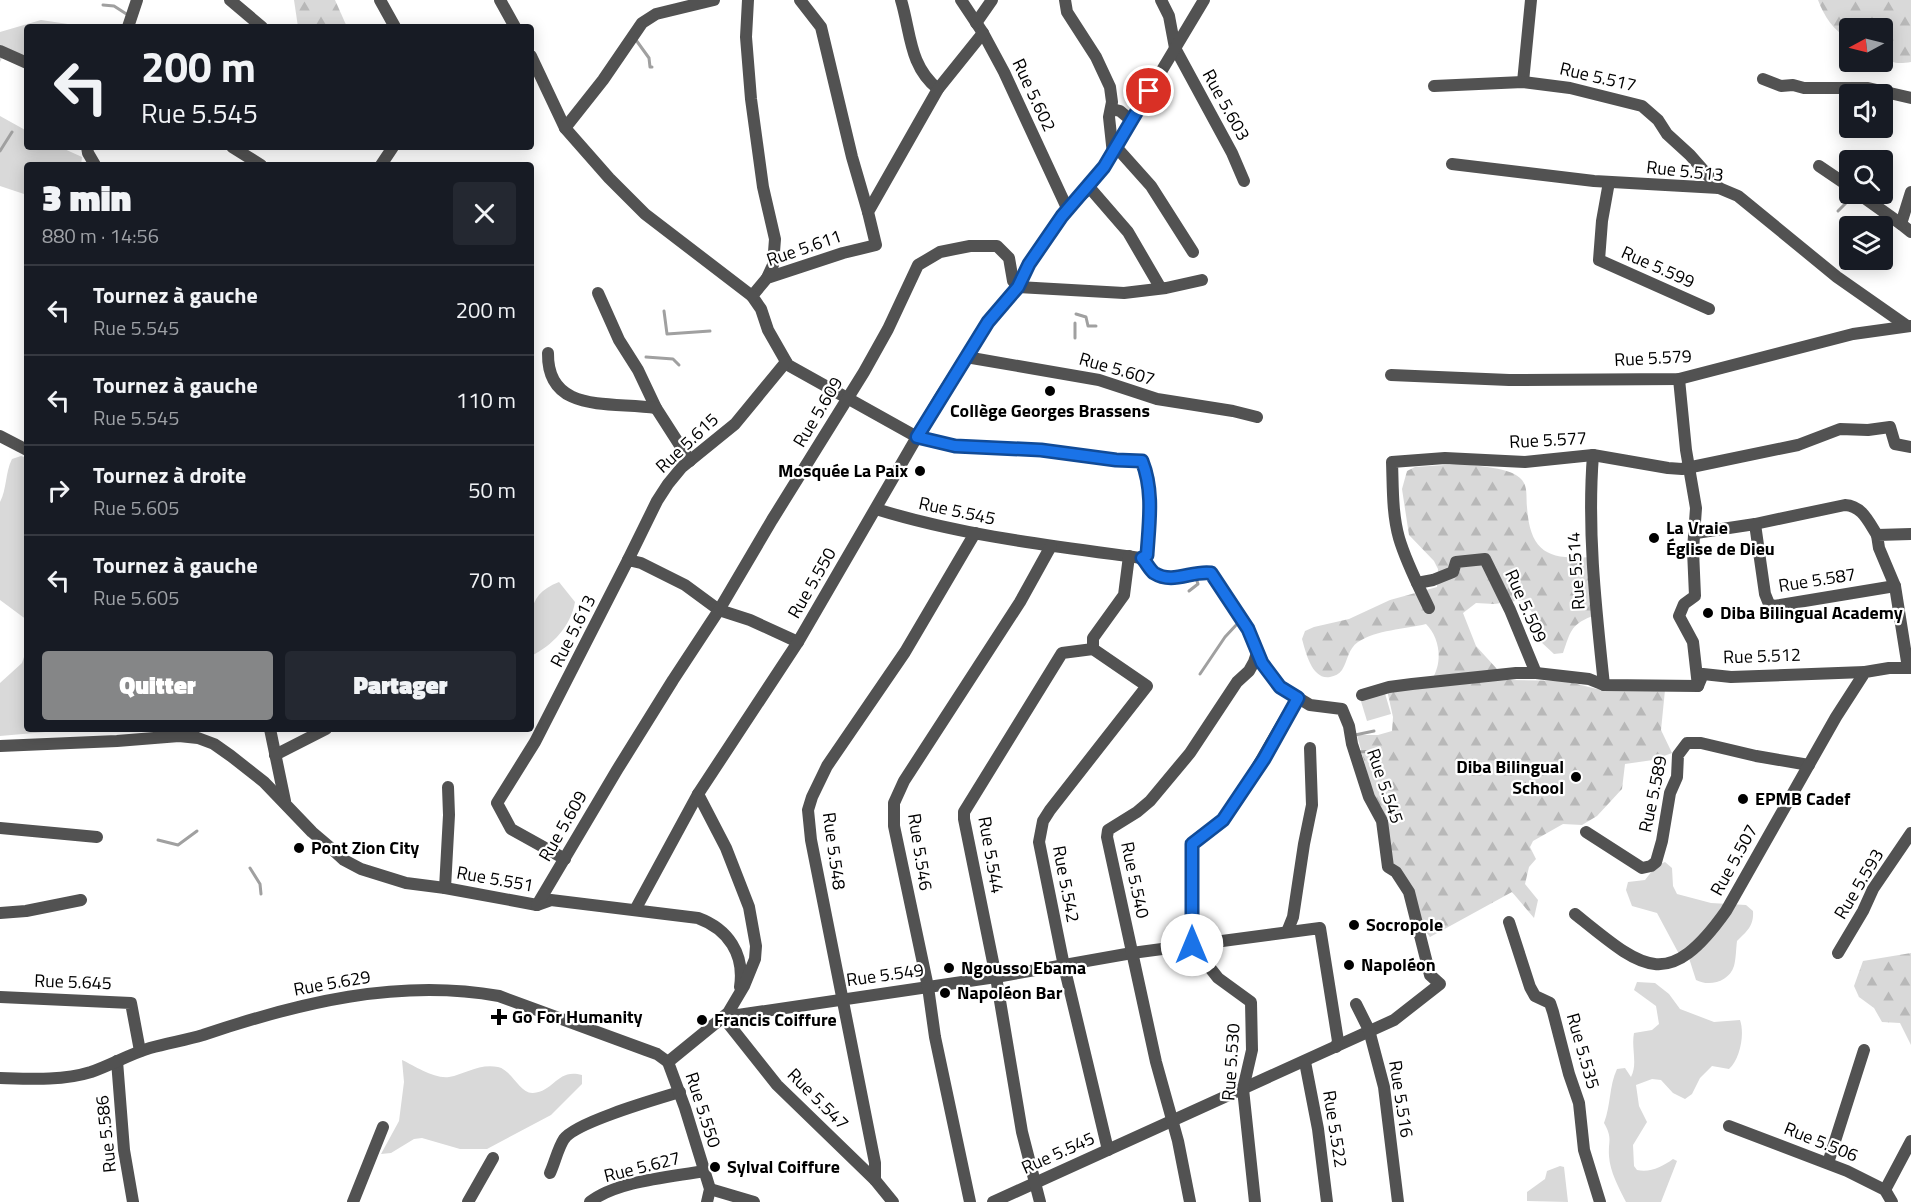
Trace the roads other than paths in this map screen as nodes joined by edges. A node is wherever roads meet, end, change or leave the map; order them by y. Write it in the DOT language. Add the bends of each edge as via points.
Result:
graph roads {
  1 [pos="137,0"];
  2 [pos="230,0"];
  3 [pos="380,0"];
  4 [pos="500,0"];
  5 [pos="714,0"];
  6 [pos="748,0"];
  7 [pos="800,0"];
  8 [pos="901,0"];
  9 [pos="961,0"];
  10 [pos="992,0"];
  11 [pos="1065,0"];
  12 [pos="1161,0"];
  13 [pos="1204,0"];
  14 [pos="1531,0"];
  15 [pos="129,24"];
  16 [pos="258,24"];
  17 [pos="393,24"];
  18 [pos="512,24"];
  19 [pos="980,28"];
  20 [pos="1174,48"];
  21 [pos="0,51"];
  22 [pos="24,62"];
  23 [pos="534,62"];
  24 [pos="1763,79"];
  25 [pos="1523,82"];
  26 [pos="1434,87"];
  27 [pos="938,89"];
  28 [pos="1911,98"];
  29 [pos="1112,109"];
  30 [pos="1132,122"];
  31 [pos="565,128"];
  32 [pos="237,150"];
  33 [pos="1115,151"];
  34 [pos="256,162"];
  35 [pos="1452,164"];
  36 [pos="1819,166"];
  37 [pos="1244,180"];
  38 [pos="1839,180"];
  39 [pos="1609,182"];
  40 [pos="1089,187"];
  41 [pos="1719,188"];
  42 [pos="1911,192"];
  43 [pos="1873,204"];
  44 [pos="1067,208"];
  45 [pos="868,213"];
  46 [pos="1906,228"];
  47 [pos="1193,252"];
  48 [pos="767,278"];
  49 [pos="1202,280"];
  50 [pos="1018,287"];
  51 [pos="1160,287"];
  52 [pos="598,293"];
  53 [pos="752,296"];
  54 [pos="1709,309"];
  55 [pos="1909,326"];
  56 [pos="548,353"];
  57 [pos="966,357"];
  58 [pos="786,362"];
  59 [pos="1391,375"];
  60 [pos="1680,379"];
  61 [pos="846,398"];
  62 [pos="656,408"];
  63 [pos="1257,417"];
  64 [pos="0,436"];
  65 [pos="917,437"];
  66 [pos="1911,447"];
  67 [pos="24,448"];
  68 [pos="1593,455"];
  69 [pos="690,461"];
  70 [pos="1690,466"];
  71 [pos="876,509"];
  72 [pos="1755,524"];
  73 [pos="975,533"];
  74 [pos="1696,534"];
  75 [pos="1911,534"];
  76 [pos="1877,535"];
  77 [pos="1051,546"];
  78 [pos="1129,556"];
  79 [pos="1142,558"];
  80 [pos="628,560"];
  81 [pos="1417,583"];
  82 [pos="1894,586"];
  83 [pos="1429,608"];
  84 [pos="719,610"];
  85 [pos="798,642"];
  86 [pos="1093,649"];
  87 [pos="1257,653"];
  88 [pos="1909,668"];
  89 [pos="1865,672"];
  90 [pos="1536,673"];
  91 [pos="1604,685"];
  92 [pos="1698,686"];
  93 [pos="1362,695"];
  94 [pos="1298,698"];
  95 [pos="271,732"];
  96 [pos="320,732"];
  97 [pos="0,746"];
  98 [pos="1310,748"];
  99 [pos="275,755"];
  100 [pos="1809,765"];
  101 [pos="448,787"];
  102 [pos="698,794"];
  103 [pos="286,803"];
  104 [pos="0,828"];
  105 [pos="1586,832"];
  106 [pos="1911,833"];
  107 [pos="97,837"];
  108 [pos="565,858"];
  109 [pos="445,888"];
  110 [pos="81,900"];
  111 [pos="537,905"];
  112 [pos="635,910"];
  113 [pos="0,913"];
  114 [pos="1575,914"];
  115 [pos="1509,922"];
  116 [pos="1287,932"];
  117 [pos="1192,945"];
  118 [pos="1132,953"];
  119 [pos="1838,953"];
  120 [pos="1064,966"];
  121 [pos="996,977"];
  122 [pos="928,987"];
  123 [pos="0,997"];
  124 [pos="737,999"];
  125 [pos="842,999"];
  126 [pos="1356,1004"];
  127 [pos="725,1015"];
  128 [pos="1369,1030"];
  129 [pos="1336,1047"];
  130 [pos="1864,1050"];
  131 [pos="140,1051"];
  132 [pos="117,1061"];
  133 [pos="668,1062"];
  134 [pos="1305,1062"];
  135 [pos="0,1078"];
  136 [pos="1244,1089"];
  137 [pos="680,1092"];
  138 [pos="1171,1121"];
  139 [pos="1729,1126"];
  140 [pos="383,1127"];
  141 [pos="1911,1141"];
  142 [pos="1108,1150"];
  143 [pos="493,1158"];
  144 [pos="1828,1162"];
  145 [pos="704,1171"];
  146 [pos="550,1173"];
  147 [pos="875,1180"];
  148 [pos="1036,1182"];
  149 [pos="710,1189"];
  150 [pos="1885,1190"];
  151 [pos="134,1202"];
  152 [pos="352,1202"];
  153 [pos="468,1202"];
  154 [pos="591,1202"];
  155 [pos="707,1202"];
  156 [pos="753,1202"];
  157 [pos="893,1202"];
  158 [pos="970,1202"];
  159 [pos="993,1202"];
  160 [pos="1040,1202"];
  161 [pos="1190,1202"];
  162 [pos="1255,1202"];
  163 [pos="1327,1202"];
  164 [pos="1398,1202"];
  165 [pos="1600,1202"];
  166 [pos="1892,1202"];
  1 -- 15 [label="street"];
  2 -- 16 [label="street"];
  3 -- 17 [label="street"];
  4 -- 18 [label="street"];
  5 -- 31 [label="street" via="656,14 642,23"];
  6 -- 48 [label="street" via="750,87 768,218 775,239 773,265"];
  7 -- 45 [label="street" via="821,27"];
  8 -- 27 [label="street" via="916,59 925,78"];
  9 -- 19 [label="street, Rue 5.602"];
  10 -- 19 [label="street"];
  11 -- 29 [label="street" via="1067,12 1104,71"];
  12 -- 20 [label="street" via="1169,16"];
  13 -- 20 [label="street, Rue 5.550"];
  14 -- 25 [label="street"];
  19 -- 27 [label="street"];
  19 -- 44 [label="street, Rue 5.602"];
  20 -- 30 [label="street, Rue 5.550"];
  20 -- 37 [label="street, Rue 5.603"];
  21 -- 22 [label="street"];
  23 -- 31 [label="street"];
  24 -- 28 [label="street" via="1781,86 1868,88"];
  25 -- 26 [label="street, Rue 5.517"];
  25 -- 41 [label="street, Rue 5.517" via="1570,88 1642,106"];
  27 -- 45 [label="street"];
  29 -- 30 [label="street"];
  29 -- 33 [label="street" via="1109,117"];
  30 -- 33 [label="street, Rue 5.550"];
  31 -- 53 [label="street" via="645,214"];
  32 -- 34 [label="street"];
  33 -- 40 [label="street, Rue 5.550"];
  33 -- 47 [label="street" via="1151,186"];
  35 -- 39 [label="street, Rue 5.513"];
  36 -- 38 [label="street"];
  39 -- 41 [label="street, Rue 5.513"];
  39 -- 54 [label="street, Rue 5.599" via="1599,260"];
  40 -- 44 [label="street, Rue 5.550"];
  40 -- 51 [label="street" via="1128,232"];
  41 -- 55 [label="street, Rue 5.513" via="1738,196 1836,277"];
  42 -- 46 [label="street"];
  43 -- 46 [label="street"];
  44 -- 50 [label="street, Rue 5.550"];
  45 -- 48 [label="street, Rue 5.611" via="876,245"];
  48 -- 53 [label="street, Rue 5.611"];
  49 -- 51 [label="street"];
  50 -- 51 [label="street" via="1124,293"];
  50 -- 57 [label="street, Rue 5.550" via="988,322"];
  50 -- 61 [label="street, Rue 5.609" via="1009,258 997,246 940,252 918,265 888,329"];
  52 -- 62 [label="street"];
  53 -- 58 [label="street"];
  55 -- 60 [label="street, Rue 5.579" via="1853,334"];
  56 -- 62 [label="street" via="551,379 569,397"];
  57 -- 63 [label="street, Rue 5.607" via="1099,380 1157,399"];
  57 -- 65 [label="street, Rue 5.550"];
  58 -- 61 [label="street"];
  58 -- 69 [label="street, Rue 5.615" via="735,424"];
  59 -- 60 [label="street, Rue 5.579" via="1509,380"];
  60 -- 70 [label="street"];
  61 -- 65 [label="street"];
  61 -- 84 [label="street, Rue 5.609"];
  62 -- 69 [label="street"];
  64 -- 67 [label="street"];
  65 -- 71 [label="street, Rue 5.550"];
  65 -- 79 [label="street" via="955,446 1142,461 1149,478 1150,517 1147,555"];
  66 -- 70 [label="street, Rue 5.577" via="1895,444 1890,426 1840,429 1798,446"];
  68 -- 70 [label="street, Rue 5.577" via="1668,468"];
  68 -- 81 [label="street, Rue 5.577" via="1525,462 1445,458 1392,462 1399,536"];
  68 -- 91 [label="street, Rue 5.514" via="1592,534"];
  69 -- 80 [label="street, Rue 5.615" via="668,483"];
  70 -- 74 [label="street"];
  71 -- 73 [label="street, Rue 5.545"];
  71 -- 85 [label="street, Rue 5.550"];
  72 -- 74 [label="street"];
  72 -- 76 [label="street" via="1845,505 1861,511"];
  72 -- 82 [label="street, Rue 5.587" via="1769,604"];
  73 -- 77 [label="street, Rue 5.545"];
  73 -- 125 [label="street, Rue 5.548" via="904,652 827,766 808,810"];
  74 -- 92 [label="street" via="1695,596 1684,604 1679,616 1693,642"];
  75 -- 76 [label="street"];
  76 -- 82 [label="street"];
  77 -- 78 [label="street, Rue 5.545"];
  77 -- 122 [label="street, Rue 5.546" via="894,803 894,826"];
  78 -- 79 [label="street, Rue 5.545"];
  78 -- 86 [label="street" via="1124,595 1093,638"];
  79 -- 87 [label="street, Rue 5.545" via="1153,573 1167,577 1211,573 1248,629"];
  80 -- 84 [label="street" via="685,585"];
  80 -- 108 [label="street, Rue 5.613" via="536,742 497,803 511,829"];
  81 -- 83 [label="street, Rue 5.577"];
  81 -- 90 [label="street, Rue 5.509" via="1453,572 1456,562 1485,559"];
  82 -- 88 [label="street"];
  84 -- 85 [label="street"];
  84 -- 108 [label="street, Rue 5.609" via="616,770"];
  85 -- 102 [label="street, Rue 5.550"];
  86 -- 120 [label="street, Rue 5.542" via="1147,686 1043,821 1039,842"];
  86 -- 121 [label="street, Rue 5.544" via="1062,653 964,812"];
  87 -- 94 [label="street, Rue 5.545" via="1280,687"];
  87 -- 118 [label="street, Rue 5.540" via="1249,671 1237,681 1190,753 1150,801 1108,830"];
  88 -- 89 [label="street"];
  89 -- 92 [label="street, Rue 5.512" via="1731,677 1703,674"];
  89 -- 100 [label="street, Rue 5.507"];
  90 -- 91 [label="street" via="1589,679"];
  90 -- 93 [label="street" via="1462,677 1389,687"];
  91 -- 92 [label="street"];
  94 -- 117 [label="street" via="1223,820 1192,844"];
  94 -- 128 [label="street, Rue 5.545" via="1310,705 1342,709 1369,797 1382,821 1388,867 1409,892 1430,975 1440,984 1394,1020"];
  95 -- 99 [label="street"];
  96 -- 99 [label="street"];
  97 -- 103 [label="street, Rue 5.551" via="198,738 231,756"];
  98 -- 116 [label="street" via="1312,805"];
  99 -- 103 [label="street"];
  100 -- 105 [label="street, Rue 5.589" via="1687,742 1678,755 1677,777 1656,862 1642,868"];
  100 -- 114 [label="street, Rue 5.507" via="1726,911 1709,935 1676,962 1647,963 1619,950"];
  101 -- 109 [label="street"];
  102 -- 112 [label="street"];
  102 -- 124 [label="street, Rue 5.550" via="726,848 752,918 755,959"];
  103 -- 109 [label="street, Rue 5.551" via="344,860 406,884"];
  104 -- 107 [label="street"];
  106 -- 119 [label="street, Rue 5.593" via="1873,889"];
  108 -- 111 [label="street, Rue 5.609"];
  109 -- 111 [label="street, Rue 5.551"];
  110 -- 113 [label="street" via="26,912"];
  111 -- 112 [label="street, Rue 5.551" via="550,900"];
  112 -- 124 [label="street, Rue 5.551" via="690,916 715,925 726,934 742,969"];
  115 -- 165 [label="street, Rue 5.535" via="1534,996 1550,1003 1553,1012 1579,1103 1584,1150"];
  116 -- 117 [label="street, Rue 5.549"];
  116 -- 129 [label="street, Rue 5.549" via="1320,928"];
  117 -- 118 [label="street, Rue 5.549"];
  117 -- 136 [label="street, Rue 5.530" via="1218,978 1251,1002 1252,1050"];
  118 -- 120 [label="street, Rue 5.549"];
  118 -- 138 [label="street, Rue 5.540"];
  120 -- 121 [label="street, Rue 5.549"];
  120 -- 142 [label="street, Rue 5.542"];
  121 -- 122 [label="street, Rue 5.549"];
  121 -- 148 [label="street, Rue 5.544" via="1022,1132"];
  122 -- 125 [label="street, Rue 5.549"];
  122 -- 158 [label="street, Rue 5.546"];
  123 -- 131 [label="street, Rue 5.645" via="131,1003"];
  124 -- 127 [label="street, Rue 5.550"];
  125 -- 127 [label="street, Rue 5.549"];
  125 -- 147 [label="street, Rue 5.548" via="875,1163"];
  126 -- 128 [label="street, Rue 5.516"];
  127 -- 133 [label="street, Rue 5.550"];
  127 -- 147 [label="street, Rue 5.547" via="777,1085"];
  128 -- 129 [label="street, Rue 5.545"];
  128 -- 164 [label="street, Rue 5.516" via="1384,1087"];
  129 -- 134 [label="street, Rue 5.545"];
  130 -- 144 [label="street"];
  131 -- 132 [label="street, Rue 5.629"];
  131 -- 133 [label="street, Rue 5.629" via="317,1003 374,993 438,990 507,998 646,1050"];
  132 -- 135 [label="street, Rue 5.629" via="70,1077"];
  132 -- 151 [label="street, Rue 5.586" via="124,1150"];
  133 -- 137 [label="street, Rue 5.550"];
  134 -- 136 [label="street, Rue 5.545"];
  134 -- 163 [label="street, Rue 5.522"];
  136 -- 138 [label="street, Rue 5.545"];
  136 -- 162 [label="street, Rue 5.530"];
  137 -- 145 [label="street, Rue 5.550"];
  137 -- 146 [label="street" via="573,1131 565,1138"];
  138 -- 142 [label="street, Rue 5.545"];
  138 -- 161 [label="street, Rue 5.540"];
  139 -- 144 [label="street, Rue 5.506"];
  140 -- 152 [label="street"];
  141 -- 150 [label="street"];
  142 -- 148 [label="street, Rue 5.545"];
  143 -- 153 [label="street"];
  144 -- 150 [label="street, Rue 5.506"];
  145 -- 149 [label="street, Rue 5.550"];
  145 -- 154 [label="street, Rue 5.627" via="629,1185"];
  147 -- 157 [label="street, Rue 5.547"];
  148 -- 159 [label="street, Rue 5.545"];
  148 -- 160 [label="street, Rue 5.544"];
  149 -- 155 [label="street"];
  149 -- 156 [label="street"];
  150 -- 166 [label="street"];
}
